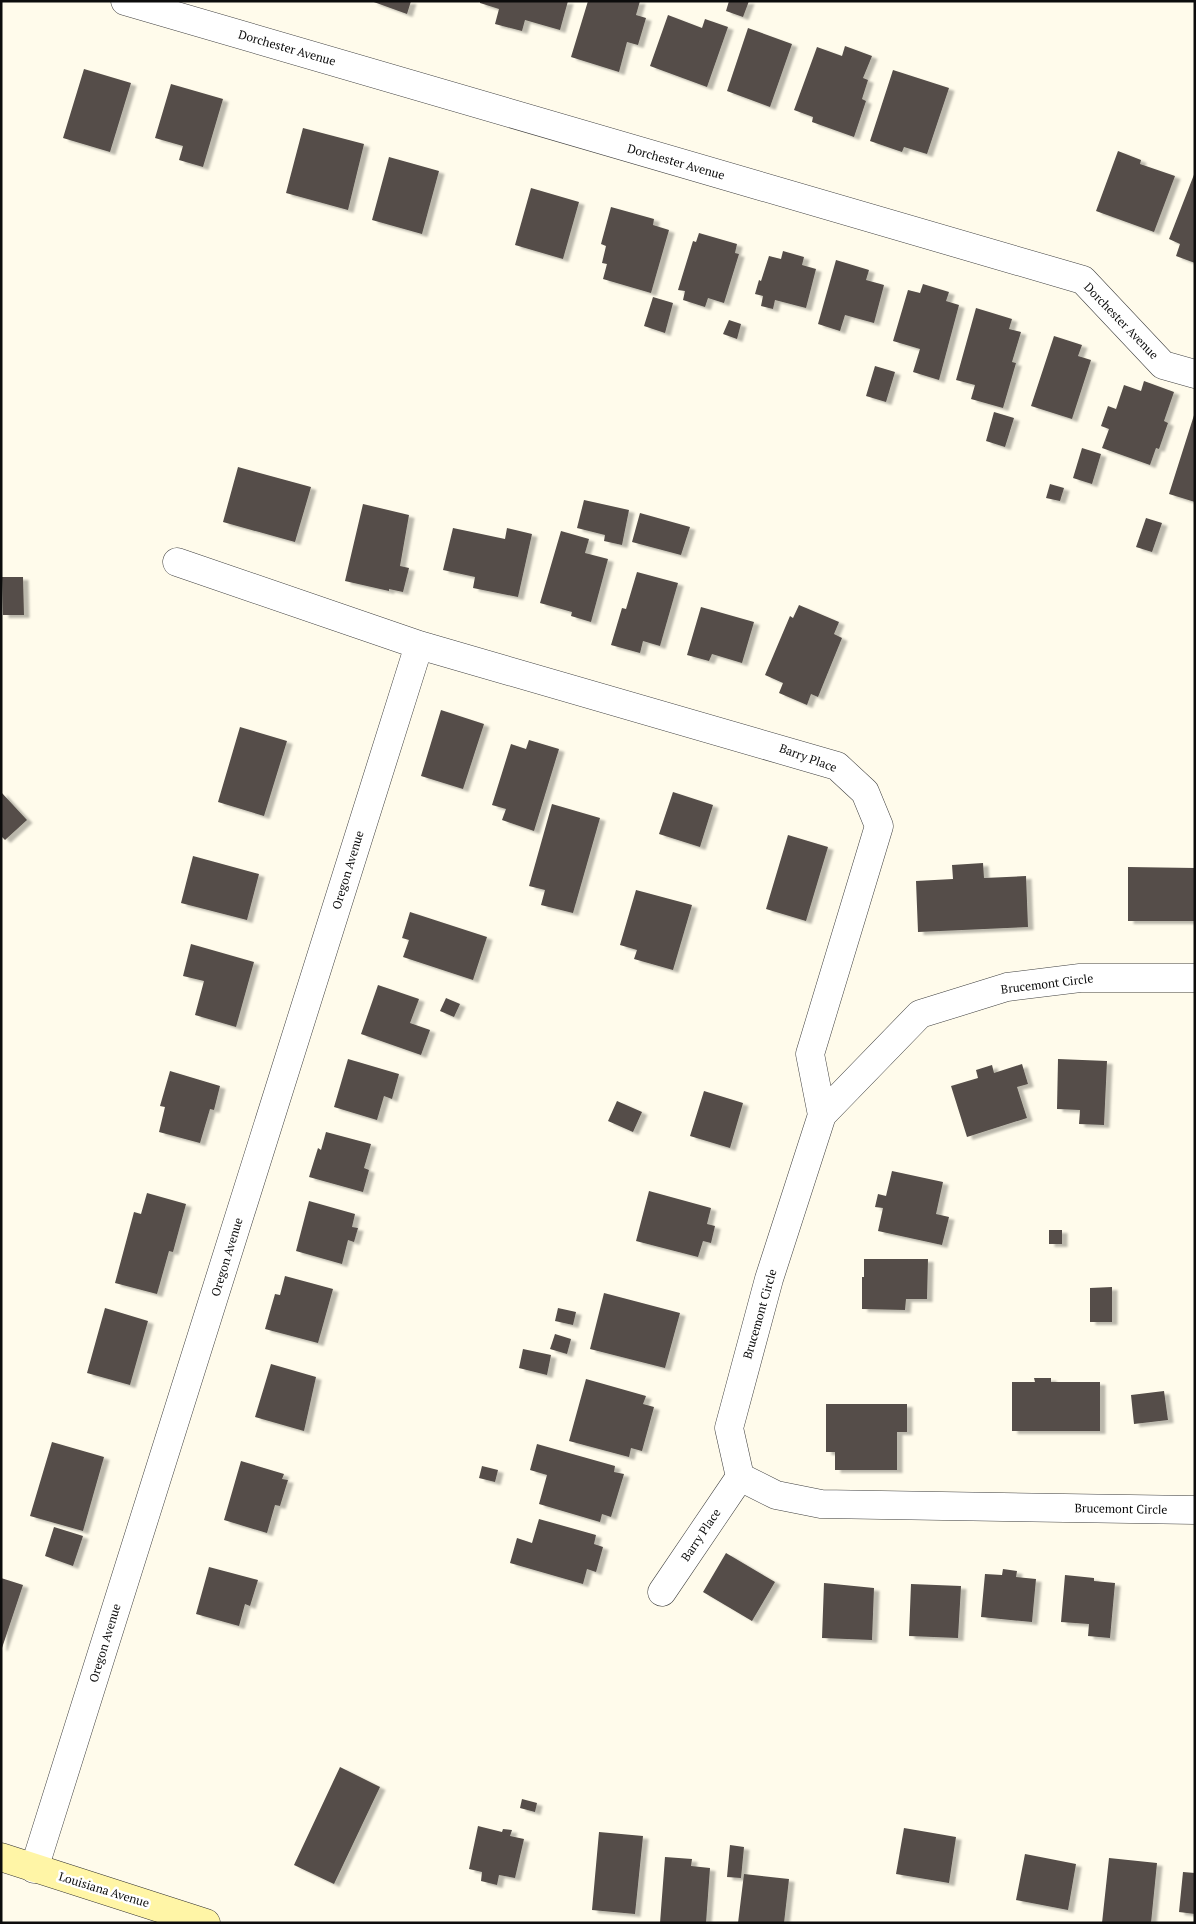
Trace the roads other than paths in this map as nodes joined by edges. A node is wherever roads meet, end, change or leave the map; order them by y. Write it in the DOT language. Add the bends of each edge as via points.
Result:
graph roads {
  1 [pos="125,1"];
  2 [pos="1195,374"];
  3 [pos="177,562"];
  4 [pos="419,645"];
  5 [pos="1195,978"];
  6 [pos="822,1115"];
  7 [pos="740,1477"];
  8 [pos="1195,1510"];
  9 [pos="662,1592"];
  10 [pos="1,1858"];
  11 [pos="34,1869"];
  12 [pos="206,1923"];
  1 -- 2 [label="street, Dorchester Avenue" via="1083,280 1164,365"];
  3 -- 4 [label="street, Barry Place"];
  4 -- 6 [label="street, Barry Place" via="837,766 865,792 879,826 810,1054"];
  4 -- 11 [label="street, Oregon Avenue"];
  5 -- 6 [label="street, Brucemont Circle" via="1080,978 1007,987 920,1014"];
  6 -- 7 [label="street, Brucemont Circle" via="769,1279 729,1428"];
  7 -- 8 [label="street, Brucemont Circle" via="776,1495 821,1504"];
  7 -- 9 [label="street, Barry Place"];
  10 -- 11 [label="street, Louisiana Avenue"];
  11 -- 12 [label="street, Louisiana Avenue"];
}
